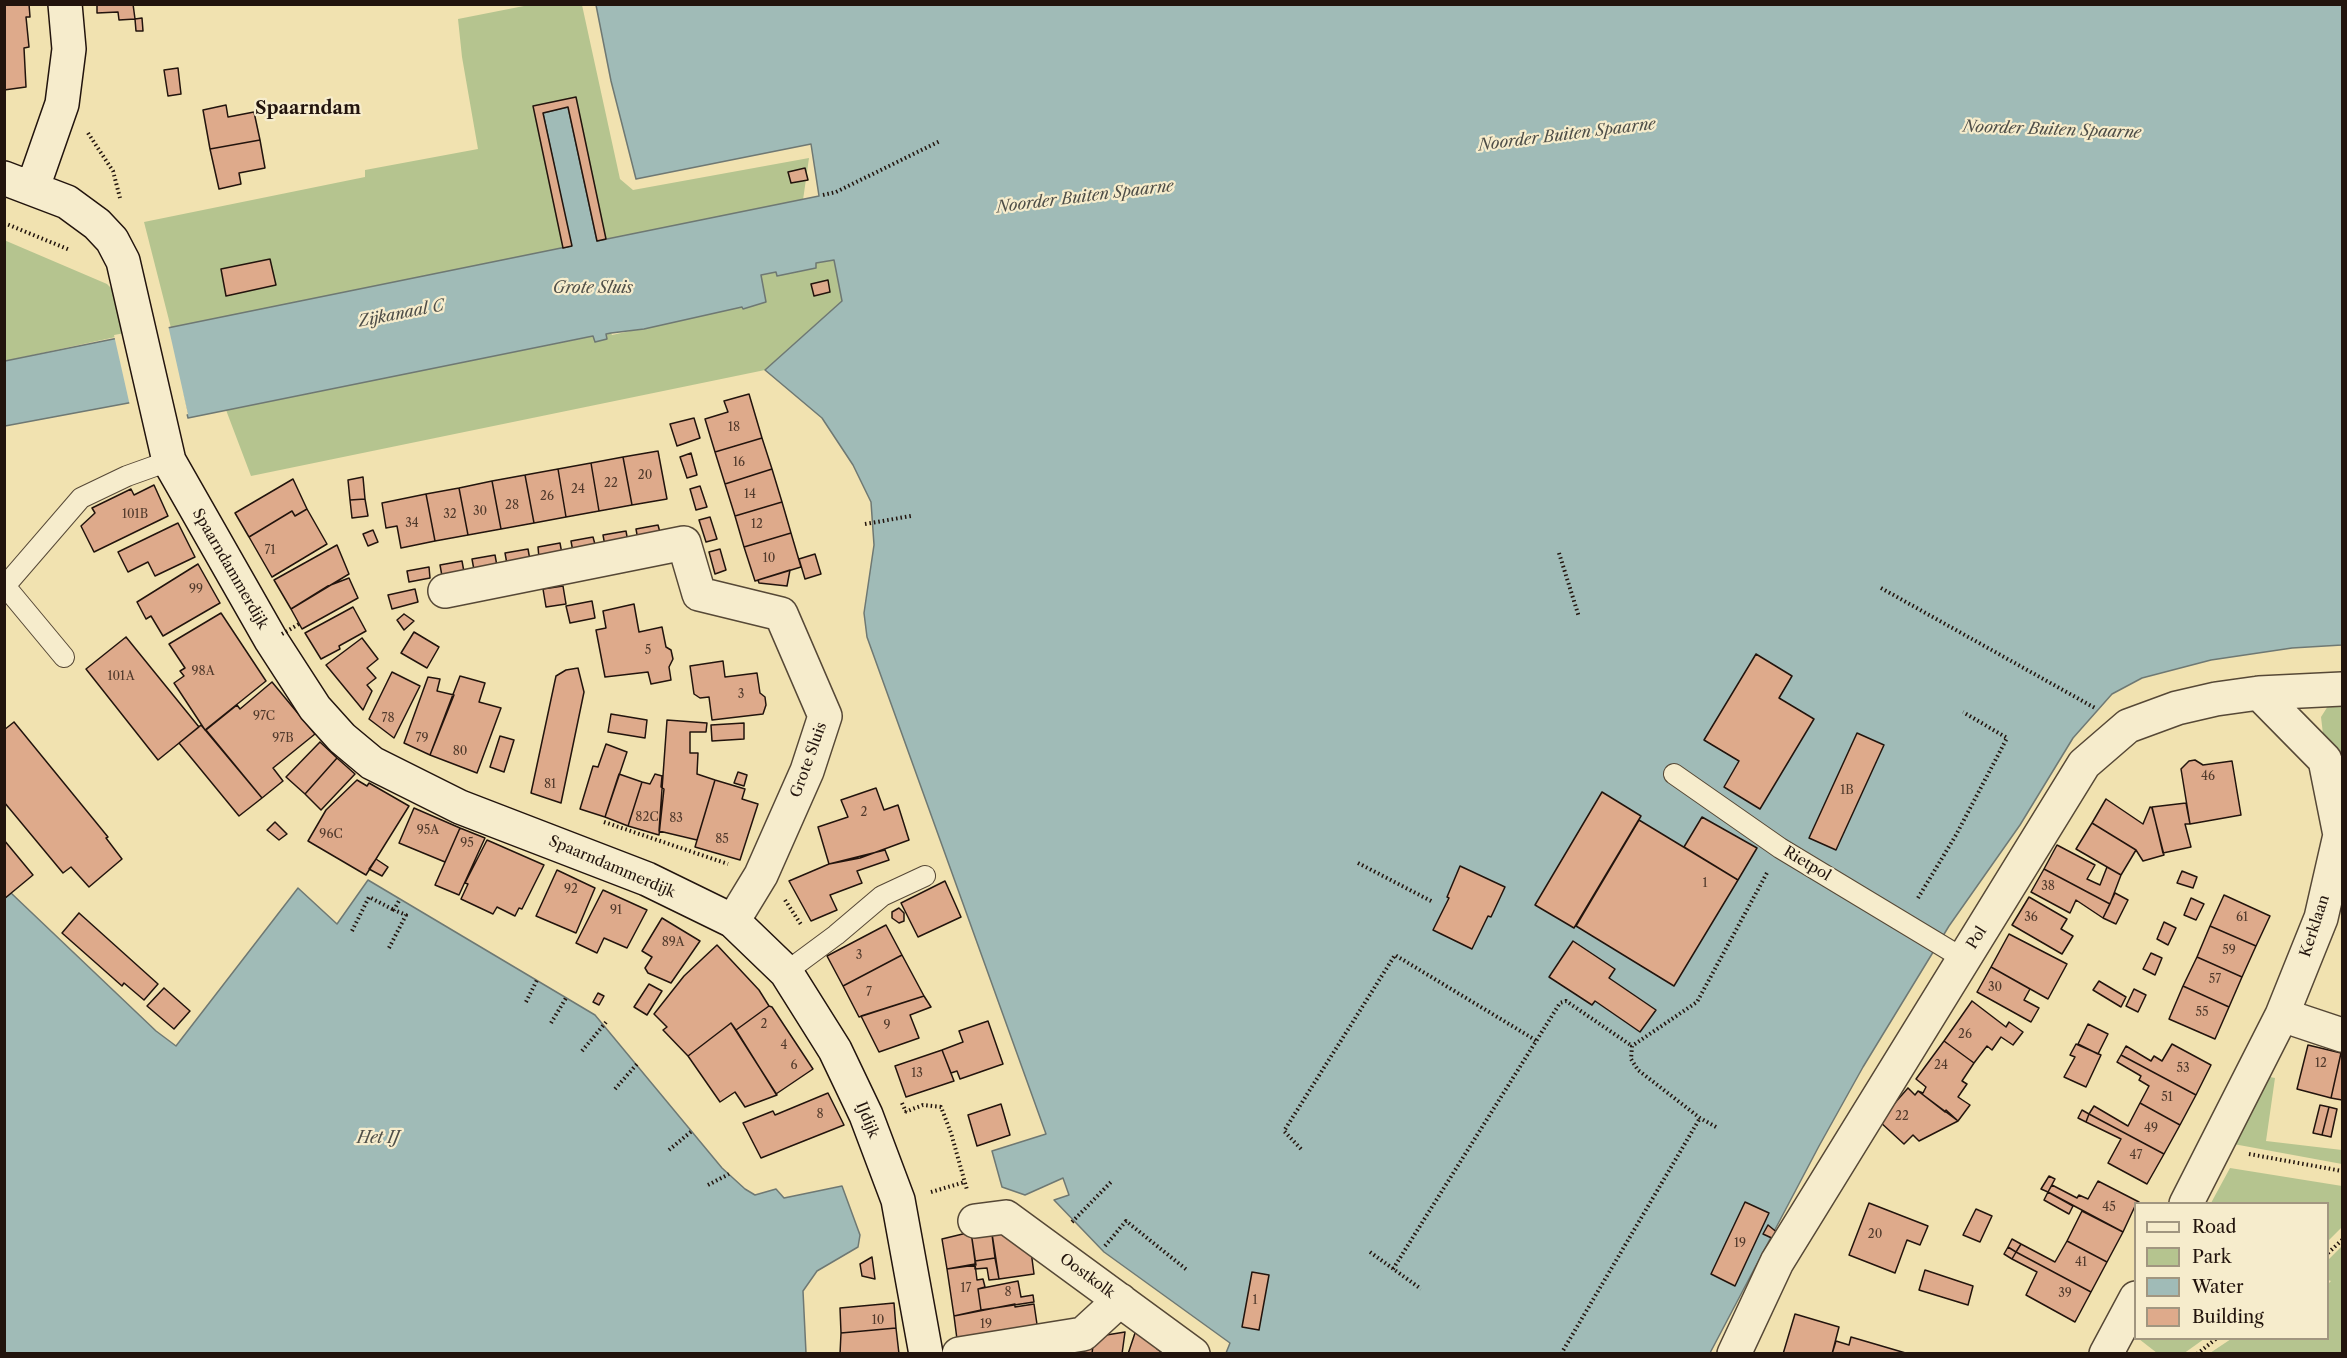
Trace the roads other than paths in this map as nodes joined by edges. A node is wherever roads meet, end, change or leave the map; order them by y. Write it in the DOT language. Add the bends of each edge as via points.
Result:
graph roads {
  1 [pos="64,4"];
  2 [pos="19,183"];
  3 [pos="169,461"];
  4 [pos="445,591"];
  5 [pos="64,657"];
  6 [pos="2343,689"];
  7 [pos="2259,693"];
  8 [pos="1674,774"];
  9 [pos="2342,835"];
  10 [pos="925,876"];
  11 [pos="733,921"];
  12 [pos="1954,952"];
  13 [pos="786,972"];
  14 [pos="2282,1015"];
  15 [pos="2343,1035"];
  16 [pos="2187,1202"];
  17 [pos="975,1221"];
  18 [pos="1120,1300"];
  19 [pos="2134,1302"];
  20 [pos="926,1353"];
  21 [pos="959,1353"];
  22 [pos="1193,1353"];
  23 [pos="1734,1353"];
  24 [pos="2106,1353"];
  1 -- 2 [label="street, Spaarndammerdijk" via="69,49 62,104"];
  2 -- 3 [label="street, Spaarndammerdijk" via="67,202 112,240 123,261"];
  3 -- 5 [label="lane" via="81,498 5,586"];
  3 -- 11 [label="street, Spaarndammerdijk" via="271,640 315,708 372,763 460,807 647,879"];
  4 -- 11 [label="street, Grote Sluis" via="684,543 699,594 781,614 825,716 807,771 761,874"];
  6 -- 7 [label="street, Pol"];
  7 -- 9 [label="street, Kerklaan" via="2325,760"];
  7 -- 12 [label="street, Pol" via="2187,706 2128,726 2084,764"];
  8 -- 12 [label="lane, Rietpol" via="1780,848"];
  9 -- 14 [label="street, Kerklaan" via="2321,918"];
  10 -- 13 [label="lane" via="882,896"];
  11 -- 13 [label="street, IJdijk"];
  12 -- 23 [label="street, Pol" via="1862,1121 1777,1262"];
  13 -- 20 [label="street, IJdijk" via="844,1069 898,1200"];
  14 -- 15 [label="street"];
  14 -- 16 [label="street, Kerklaan"];
  17 -- 18 [label="street, Oostkolk" via="1006,1217"];
  18 -- 21 [label="street" via="1083,1334"];
  18 -- 22 [label="street, Oostkolk"];
  19 -- 24 [label="street"];
}
